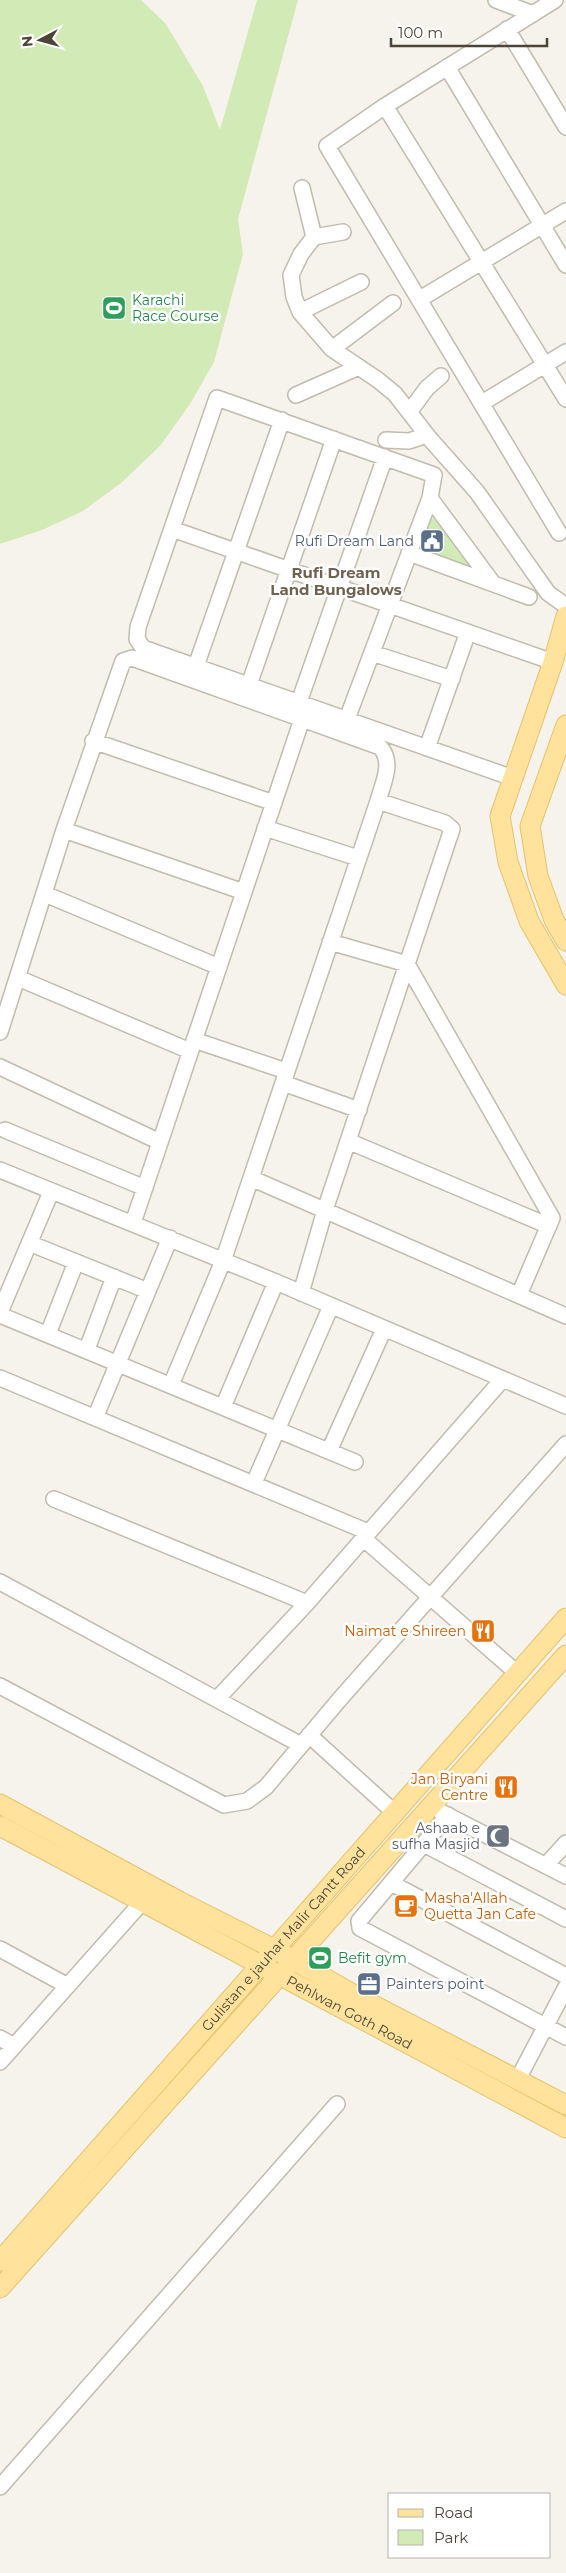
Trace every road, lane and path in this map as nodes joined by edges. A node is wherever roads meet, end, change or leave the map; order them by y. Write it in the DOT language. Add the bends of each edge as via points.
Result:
graph roads {
  1 [pos="496,0"];
  2 [pos="555,0"];
  3 [pos="532,14"];
  4 [pos="507,29"];
  5 [pos="447,67"];
  6 [pos="385,106"];
  7 [pos="566,127"];
  8 [pos="302,188"];
  9 [pos="566,211"];
  10 [pos="542,226"];
  11 [pos="343,232"];
  12 [pos="314,237"];
  13 [pos="480,261"];
  14 [pos="566,265"];
  15 [pos="361,282"];
  16 [pos="420,299"];
  17 [pos="393,303"];
  18 [pos="300,312"];
  19 [pos="332,349"];
  20 [pos="566,352"];
  21 [pos="544,366"];
  22 [pos="359,367"];
  23 [pos="441,376"];
  24 [pos="296,395"];
  25 [pos="566,399"];
  26 [pos="482,403"];
  27 [pos="410,411"];
  28 [pos="282,420"];
  29 [pos="427,435"];
  30 [pos="334,439"];
  31 [pos="386,440"];
  32 [pos="385,457"];
  33 [pos="430,498"];
  34 [pos="172,528"];
  35 [pos="559,533"];
  36 [pos="237,551"];
  37 [pos="409,553"];
  38 [pos="288,569"];
  39 [pos="492,582"];
  40 [pos="339,586"];
  41 [pos="529,597"];
  42 [pos="390,604"];
  43 [pos="566,606"];
  44 [pos="566,616"];
  45 [pos="468,632"];
  46 [pos="372,652"];
  47 [pos="553,662"];
  48 [pos="196,666"];
  49 [pos="452,679"];
  50 [pos="249,685"];
  51 [pos="303,708"];
  52 [pos="347,719"];
  53 [pos="566,725"];
  54 [pos="94,742"];
  55 [pos="428,748"];
  56 [pos="512,778"];
  57 [pos="378,801"];
  58 [pos="274,803"];
  59 [pos="265,828"];
  60 [pos="64,830"];
  61 [pos="358,858"];
  62 [pos="244,892"];
  63 [pos="45,894"];
  64 [pos="560,916"];
  65 [pos="566,941"];
  66 [pos="330,942"];
  67 [pos="407,964"];
  68 [pos="219,967"];
  69 [pos="18,978"];
  70 [pos="566,985"];
  71 [pos="0,1032"];
  72 [pos="192,1045"];
  73 [pos="0,1067"];
  74 [pos="285,1077"];
  75 [pos="358,1110"];
  76 [pos="5,1130"];
  77 [pos="348,1141"];
  78 [pos="160,1142"];
  79 [pos="0,1170"];
  80 [pos="251,1178"];
  81 [pos="145,1188"];
  82 [pos="51,1192"];
  83 [pos="325,1210"];
  84 [pos="133,1223"];
  85 [pos="549,1226"];
  86 [pos="170,1238"];
  87 [pos="29,1243"];
  88 [pos="223,1261"];
  89 [pos="76,1262"];
  90 [pos="114,1277"];
  91 [pos="276,1282"];
  92 [pos="4,1290"];
  93 [pos="148,1291"];
  94 [pos="301,1293"];
  95 [pos="519,1295"];
  96 [pos="331,1306"];
  97 [pos="0,1314"];
  98 [pos="566,1316"];
  99 [pos="384,1329"];
  100 [pos="48,1334"];
  101 [pos="87,1349"];
  102 [pos="118,1362"];
  103 [pos="0,1378"];
  104 [pos="502,1380"];
  105 [pos="171,1386"];
  106 [pos="566,1406"];
  107 [pos="223,1407"];
  108 [pos="95,1418"];
  109 [pos="277,1430"];
  110 [pos="566,1444"];
  111 [pos="329,1451"];
  112 [pos="355,1462"];
  113 [pos="254,1483"];
  114 [pos="54,1499"];
  115 [pos="365,1535"];
  116 [pos="0,1582"];
  117 [pos="430,1597"];
  118 [pos="307,1603"];
  119 [pos="566,1618"];
  120 [pos="566,1655"];
  121 [pos="517,1672"];
  122 [pos="0,1686"];
  123 [pos="217,1699"];
  124 [pos="305,1740"];
  125 [pos="0,1804"];
  126 [pos="431,1807"];
  127 [pos="396,1814"];
  128 [pos="448,1815"];
  129 [pos="0,1826"];
  130 [pos="566,1843"];
  131 [pos="424,1844"];
  132 [pos="546,1865"];
  133 [pos="566,1876"];
  134 [pos="391,1883"];
  135 [pos="143,1902"];
  136 [pos="566,1919"];
  137 [pos="0,1949"];
  138 [pos="274,1949"];
  139 [pos="293,1960"];
  140 [pos="262,1965"];
  141 [pos="280,1975"];
  142 [pos="566,1976"];
  143 [pos="66,1985"];
  144 [pos="566,1987"];
  145 [pos="546,2026"];
  146 [pos="566,2037"];
  147 [pos="0,2038"];
  148 [pos="14,2046"];
  149 [pos="0,2062"];
  150 [pos="518,2079"];
  151 [pos="338,2104"];
  152 [pos="566,2105"];
  153 [pos="566,2128"];
  154 [pos="0,2261"];
  155 [pos="0,2288"];
  156 [pos="0,2487"];
  1 -- 3 [label="street"];
  2 -- 3 [label="street"];
  3 -- 4 [label="street"];
  4 -- 5 [label="street"];
  4 -- 7 [label="street"];
  5 -- 6 [label="street"];
  5 -- 10 [label="street"];
  6 -- 13 [label="street"];
  6 -- 16 [label="street" via="327,146"];
  8 -- 12 [label="street"];
  9 -- 10 [label="street"];
  10 -- 13 [label="street"];
  10 -- 14 [label="street"];
  11 -- 12 [label="street"];
  12 -- 18 [label="street" via="300,254 290,276"];
  13 -- 16 [label="street"];
  13 -- 21 [label="street"];
  15 -- 18 [label="street"];
  16 -- 26 [label="street"];
  17 -- 19 [label="street"];
  18 -- 19 [label="street"];
  19 -- 22 [label="street"];
  20 -- 21 [label="street"];
  21 -- 25 [label="street"];
  21 -- 26 [label="street"];
  22 -- 24 [label="street"];
  22 -- 27 [label="street" via="378,380"];
  23 -- 27 [label="street" via="427,388"];
  26 -- 35 [label="street"];
  27 -- 29 [label="street"];
  28 -- 30 [label="street"];
  28 -- 34 [label="street" via="215,399"];
  28 -- 36 [label="street"];
  29 -- 31 [label="street" via="409,441"];
  29 -- 43 [label="street" via="477,492 548,593"];
  30 -- 32 [label="street"];
  30 -- 38 [label="street"];
  32 -- 33 [label="street" via="434,475"];
  32 -- 40 [label="street"];
  33 -- 37 [label="street"];
  33 -- 39 [label="street"];
  34 -- 36 [label="street"];
  34 -- 48 [label="street" via="138,627 137,639 143,648"];
  36 -- 38 [label="street"];
  36 -- 48 [label="street"];
  37 -- 39 [label="street"];
  37 -- 42 [label="street"];
  38 -- 40 [label="street"];
  38 -- 50 [label="street"];
  39 -- 41 [label="street"];
  40 -- 42 [label="street"];
  40 -- 51 [label="street"];
  42 -- 45 [label="street"];
  42 -- 46 [label="street"];
  44 -- 47 [label="main road"];
  45 -- 47 [label="street"];
  45 -- 49 [label="street"];
  46 -- 49 [label="street"];
  46 -- 52 [label="street"];
  47 -- 56 [label="main road"];
  48 -- 50 [label="street"];
  49 -- 55 [label="street"];
  50 -- 51 [label="street"];
  51 -- 52 [label="street"];
  51 -- 54 [label="street" via="127,658 123,661"];
  51 -- 57 [label="street" via="380,747 388,766"];
  51 -- 58 [label="street"];
  52 -- 55 [label="street"];
  53 -- 64 [label="main road" via="530,826 538,876"];
  54 -- 58 [label="street"];
  54 -- 60 [label="street"];
  55 -- 56 [label="street"];
  56 -- 70 [label="main road" via="500,816 508,862 529,921"];
  57 -- 61 [label="street"];
  57 -- 67 [label="street" via="445,823 452,829"];
  58 -- 59 [label="street"];
  59 -- 61 [label="street"];
  59 -- 62 [label="street"];
  60 -- 62 [label="street"];
  60 -- 63 [label="street"];
  61 -- 66 [label="street"];
  62 -- 68 [label="street"];
  63 -- 68 [label="street"];
  63 -- 69 [label="street"];
  64 -- 65 [label="main road"];
  66 -- 67 [label="street"];
  66 -- 74 [label="street"];
  67 -- 75 [label="street"];
  67 -- 85 [label="street" via="552,1218"];
  68 -- 72 [label="street"];
  69 -- 71 [label="street"];
  69 -- 72 [label="street"];
  72 -- 74 [label="street"];
  72 -- 78 [label="street"];
  73 -- 78 [label="street"];
  74 -- 75 [label="street"];
  74 -- 80 [label="street"];
  75 -- 77 [label="street"];
  76 -- 81 [label="street"];
  77 -- 83 [label="street"];
  77 -- 85 [label="street"];
  78 -- 81 [label="street"];
  79 -- 82 [label="street"];
  80 -- 83 [label="street"];
  80 -- 88 [label="street"];
  81 -- 84 [label="street"];
  82 -- 84 [label="street"];
  82 -- 87 [label="street"];
  83 -- 94 [label="street"];
  83 -- 95 [label="street"];
  84 -- 86 [label="street"];
  85 -- 95 [label="street"];
  86 -- 88 [label="street"];
  86 -- 93 [label="street"];
  87 -- 89 [label="street"];
  87 -- 92 [label="street"];
  88 -- 91 [label="street"];
  88 -- 105 [label="street"];
  89 -- 90 [label="street"];
  89 -- 100 [label="street"];
  90 -- 93 [label="street"];
  90 -- 101 [label="street"];
  91 -- 94 [label="street"];
  91 -- 107 [label="street"];
  92 -- 97 [label="street"];
  93 -- 102 [label="street"];
  94 -- 96 [label="street"];
  95 -- 98 [label="street"];
  96 -- 99 [label="street"];
  96 -- 109 [label="street"];
  97 -- 100 [label="street"];
  99 -- 104 [label="street"];
  99 -- 111 [label="street"];
  100 -- 101 [label="street"];
  101 -- 102 [label="street"];
  102 -- 105 [label="street"];
  102 -- 108 [label="street"];
  103 -- 108 [label="street"];
  104 -- 106 [label="street"];
  104 -- 115 [label="street"];
  105 -- 107 [label="street"];
  107 -- 109 [label="street"];
  108 -- 113 [label="street"];
  109 -- 111 [label="street"];
  109 -- 113 [label="street"];
  110 -- 117 [label="street"];
  111 -- 112 [label="street"];
  113 -- 115 [label="street"];
  114 -- 118 [label="street"];
  115 -- 117 [label="street"];
  115 -- 118 [label="street"];
  116 -- 123 [label="street"];
  117 -- 121 [label="street"];
  117 -- 124 [label="street"];
  118 -- 123 [label="street"];
  119 -- 121 [label="main road, Gulistan e jauhar Malir Cantt Road"];
  120 -- 126 [label="main road, Gulistan e jauhar Malir Cantt Road"];
  121 -- 127 [label="main road, Gulistan e jauhar Malir Cantt Road"];
  122 -- 124 [label="street" via="224,1805 247,1801 266,1788"];
  123 -- 124 [label="street"];
  124 -- 127 [label="street"];
  125 -- 138 [label="main road, Pehlwan Goth Road"];
  126 -- 128 [label="street"];
  126 -- 139 [label="main road, Gulistan e jauhar Malir Cantt Road"];
  127 -- 138 [label="main road, Gulistan e jauhar Malir Cantt Road"];
  128 -- 131 [label="street"];
  128 -- 132 [label="street"];
  129 -- 135 [label="main road, Pehlwan Goth Road"];
  130 -- 132 [label="street"];
  131 -- 134 [label="street"];
  131 -- 136 [label="street"];
  132 -- 133 [label="street"];
  134 -- 142 [label="street"];
  134 -- 145 [label="street" via="359,1921 363,1932"];
  135 -- 140 [label="main road, Pehlwan Goth Road"];
  135 -- 143 [label="street"];
  137 -- 143 [label="street"];
  138 -- 139 [label="main road, Pehlwan Goth Road"];
  138 -- 140 [label="main road, Gulistan e jauhar Malir Cantt Road"];
  139 -- 141 [label="main road, Gulistan e jauhar Malir Cantt Road"];
  139 -- 150 [label="main road, Pehlwan Goth Road"];
  140 -- 141 [label="main road, Pehlwan Goth Road"];
  140 -- 154 [label="main road, Gulistan e jauhar Malir Cantt Road"];
  141 -- 153 [label="main road, Pehlwan Goth Road"];
  141 -- 155 [label="main road, Gulistan e jauhar Malir Cantt Road"];
  143 -- 148 [label="street"];
  144 -- 145 [label="street"];
  145 -- 146 [label="street"];
  145 -- 150 [label="street"];
  147 -- 148 [label="street"];
  148 -- 149 [label="street"];
  150 -- 152 [label="main road, Pehlwan Goth Road"];
  151 -- 156 [label="street"];
}
